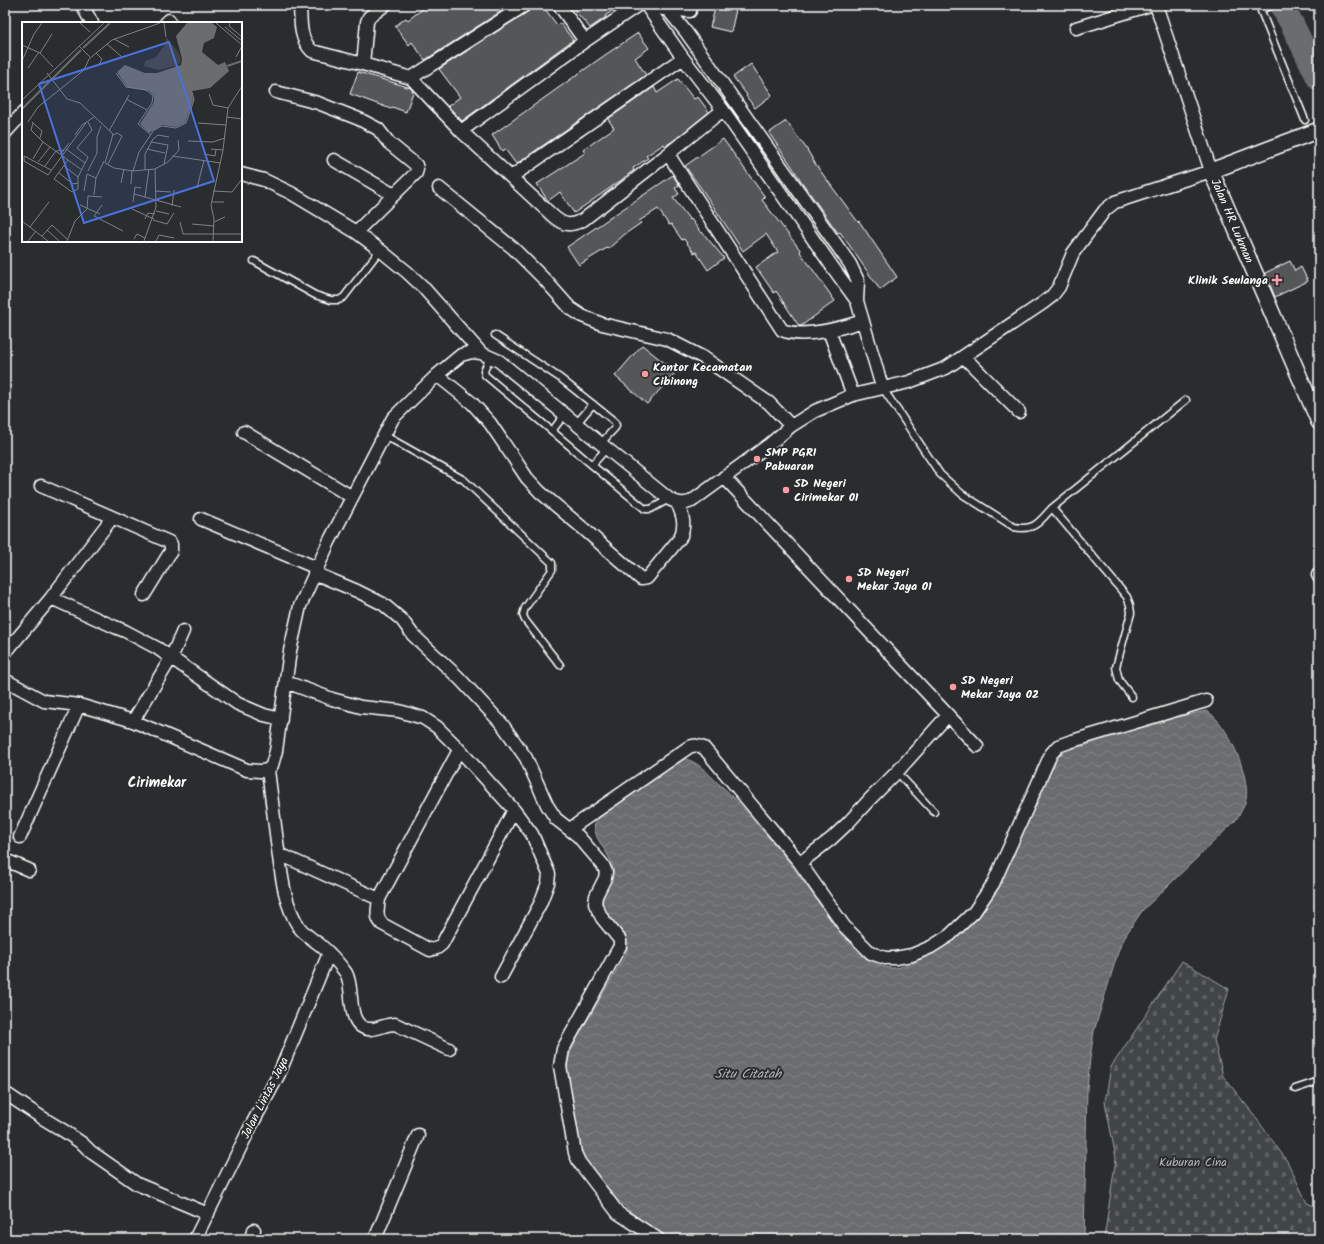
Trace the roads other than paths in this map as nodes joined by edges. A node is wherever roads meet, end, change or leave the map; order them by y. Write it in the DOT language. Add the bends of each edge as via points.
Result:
graph roads {
  1 [pos="82,5"];
  2 [pos="300,5"];
  3 [pos="385,5"];
  4 [pos="525,5"];
  5 [pos="559,5"];
  6 [pos="638,5"];
  7 [pos="1150,5"];
  8 [pos="1156,5"];
  9 [pos="1273,5"];
  10 [pos="666,7"];
  11 [pos="648,8"];
  12 [pos="690,8"];
  13 [pos="91,22"];
  14 [pos="1076,28"];
  15 [pos="686,32"];
  16 [pos="585,41"];
  17 [pos="682,58"];
  18 [pos="363,64"];
  19 [pos="411,78"];
  20 [pos="276,92"];
  21 [pos="724,110"];
  22 [pos="22,114"];
  23 [pos="1305,120"];
  24 [pos="461,131"];
  25 [pos="5,133"];
  26 [pos="1317,133"];
  27 [pos="668,154"];
  28 [pos="334,160"];
  29 [pos="1211,171"];
  30 [pos="242,174"];
  31 [pos="511,178"];
  32 [pos="439,188"];
  33 [pos="394,195"];
  34 [pos="356,232"];
  35 [pos="380,250"];
  36 [pos="254,261"];
  37 [pos="858,301"];
  38 [pos="863,321"];
  39 [pos="829,331"];
  40 [pos="495,335"];
  41 [pos="486,355"];
  42 [pos="964,357"];
  43 [pos="437,374"];
  44 [pos="882,387"];
  45 [pos="853,395"];
  46 [pos="1186,400"];
  47 [pos="593,404"];
  48 [pos="1018,412"];
  49 [pos="565,414"];
  50 [pos="1319,422"];
  51 [pos="577,423"];
  52 [pos="791,426"];
  53 [pos="552,431"];
  54 [pos="244,432"];
  55 [pos="385,434"];
  56 [pos="604,445"];
  57 [pos="592,465"];
  58 [pos="724,477"];
  59 [pos="41,486"];
  60 [pos="352,497"];
  61 [pos="673,501"];
  62 [pos="1052,508"];
  63 [pos="112,518"];
  64 [pos="201,519"];
  65 [pos="316,571"];
  66 [pos="144,595"];
  67 [pos="51,598"];
  68 [pos="183,631"];
  69 [pos="5,653"];
  70 [pos="170,658"];
  71 [pos="560,665"];
  72 [pos="5,680"];
  73 [pos="286,682"];
  74 [pos="1132,696"];
  75 [pos="1206,701"];
  76 [pos="79,705"];
  77 [pos="948,715"];
  78 [pos="281,719"];
  79 [pos="133,721"];
  80 [pos="977,746"];
  81 [pos="459,750"];
  82 [pos="268,770"];
  83 [pos="897,772"];
  84 [pos="514,810"];
  85 [pos="934,812"];
  86 [pos="570,829"];
  87 [pos="20,836"];
  88 [pos="286,857"];
  89 [pos="5,860"];
  90 [pos="800,863"];
  91 [pos="28,870"];
  92 [pos="379,899"];
  93 [pos="329,953"];
  94 [pos="501,977"];
  95 [pos="449,1049"];
  96 [pos="1319,1081"];
  97 [pos="1295,1089"];
  98 [pos="5,1094"];
  99 [pos="418,1135"];
  100 [pos="208,1214"];
  101 [pos="195,1239"];
  102 [pos="376,1239"];
  103 [pos="658,1239"];
  1 -- 13 [label="street"];
  2 -- 18 [label="street" via="303,39 312,51"];
  3 -- 18 [label="street" via="369,17 367,22"];
  4 -- 19 [label="street"];
  5 -- 16 [label="street"];
  6 -- 16 [label="street"];
  7 -- 14 [label="street"];
  8 -- 29 [label="street"];
  9 -- 23 [label="lane" via="1262,9 1261,12"];
  10 -- 11 [label="street"];
  10 -- 12 [label="street"];
  10 -- 15 [label="street"];
  11 -- 17 [label="street"];
  12 -- 15 [label="street"];
  15 -- 37 [label="street" via="850,264 858,281"];
  16 -- 24 [label="street"];
  17 -- 21 [label="street"];
  17 -- 31 [label="street"];
  18 -- 19 [label="street"];
  19 -- 24 [label="street"];
  20 -- 33 [label="street" via="347,113 378,129 388,143 418,169"];
  21 -- 27 [label="street"];
  21 -- 37 [label="street"];
  22 -- 25 [label="street"];
  24 -- 31 [label="street"];
  26 -- 29 [label="street, Jalan HR Lukman"];
  27 -- 31 [label="street" via="583,220 570,224 562,223 554,217"];
  27 -- 39 [label="street" via="782,330 794,333"];
  28 -- 33 [label="street"];
  29 -- 42 [label="street" via="1115,202 1073,253 1065,275 1052,296"];
  29 -- 50 [label="street, Jalan HR Lukman"];
  30 -- 34 [label="street" via="264,180 291,193"];
  32 -- 52 [label="street" via="513,248 570,308 602,324 667,339 704,358 770,403"];
  33 -- 34 [label="street"];
  34 -- 35 [label="street"];
  35 -- 36 [label="lane" via="339,300 328,300 315,295"];
  35 -- 41 [label="street" via="422,286"];
  37 -- 38 [label="street"];
  38 -- 39 [label="street"];
  38 -- 44 [label="street"];
  39 -- 45 [label="street"];
  40 -- 47 [label="lane" via="560,378"];
  41 -- 43 [label="street" via="472,352 461,356"];
  41 -- 49 [label="street" via="499,361"];
  41 -- 53 [label="lane" via="485,375"];
  42 -- 44 [label="street" via="946,368 909,382"];
  42 -- 48 [label="street"];
  43 -- 55 [label="street" via="393,418"];
  43 -- 61 [label="street" via="472,403 490,423 540,492 641,579 647,578 683,533 683,516"];
  44 -- 45 [label="street"];
  44 -- 62 [label="lane" via="940,474 962,494 1014,527 1024,529 1036,525"];
  45 -- 52 [label="street" via="815,411"];
  46 -- 62 [label="lane"];
  47 -- 51 [label="lane"];
  47 -- 56 [label="lane" via="616,424"];
  49 -- 51 [label="street"];
  49 -- 53 [label="lane"];
  51 -- 56 [label="street"];
  52 -- 58 [label="street"];
  53 -- 57 [label="lane"];
  54 -- 60 [label="street"];
  55 -- 60 [label="street"];
  55 -- 71 [label="lane" via="464,480 552,563 552,570 525,608 523,615"];
  56 -- 57 [label="lane"];
  56 -- 61 [label="street"];
  57 -- 61 [label="lane" via="645,509 651,510"];
  58 -- 61 [label="street" via="686,504"];
  58 -- 77 [label="street"];
  59 -- 63 [label="street"];
  60 -- 65 [label="street"];
  62 -- 74 [label="lane" via="1127,597 1130,613 1116,667 1119,680"];
  63 -- 66 [label="street" via="171,544 172,550"];
  63 -- 67 [label="street"];
  64 -- 65 [label="street"];
  65 -- 73 [label="street" via="300,606"];
  65 -- 86 [label="street" via="383,604 460,678 502,724 526,758 551,813"];
  67 -- 69 [label="street"];
  67 -- 70 [label="street" via="133,635"];
  68 -- 70 [label="street"];
  70 -- 78 [label="street" via="238,704"];
  70 -- 79 [label="street"];
  72 -- 76 [label="street" via="44,701"];
  73 -- 78 [label="street"];
  73 -- 81 [label="street" via="354,705 399,711 423,718"];
  75 -- 90 [label="street" via="1058,746 1050,754 985,898 954,931 918,953 895,958 885,958 871,953 844,926"];
  76 -- 79 [label="street"];
  76 -- 87 [label="street"];
  77 -- 80 [label="street"];
  77 -- 83 [label="street"];
  78 -- 82 [label="street" via="276,751"];
  79 -- 82 [label="street" via="233,765 247,770"];
  81 -- 84 [label="street"];
  81 -- 92 [label="street"];
  82 -- 93 [label="street" via="282,876 288,902 299,927"];
  83 -- 85 [label="lane"];
  83 -- 90 [label="street" via="838,832"];
  84 -- 92 [label="street" via="442,944 437,948 430,950 382,924 377,914"];
  84 -- 94 [label="street" via="532,834 549,879 540,904"];
  86 -- 90 [label="street" via="694,745 700,746"];
  86 -- 103 [label="street" via="605,869 605,878 595,904 602,918 620,940 618,951 563,1049 561,1058 560,1066 575,1153 579,1162 618,1212"];
  88 -- 92 [label="street"];
  89 -- 91 [label="street"];
  93 -- 95 [label="street" via="349,978 351,1005 360,1025 368,1029 394,1024"];
  93 -- 100 [label="street, Jalan Lintas Jaya" via="279,1074"];
  96 -- 97 [label="lane"];
  98 -- 100 [label="street" via="64,1131 137,1184"];
  99 -- 102 [label="street"];
  100 -- 101 [label="street, Jalan Lintas Jaya"];
}
